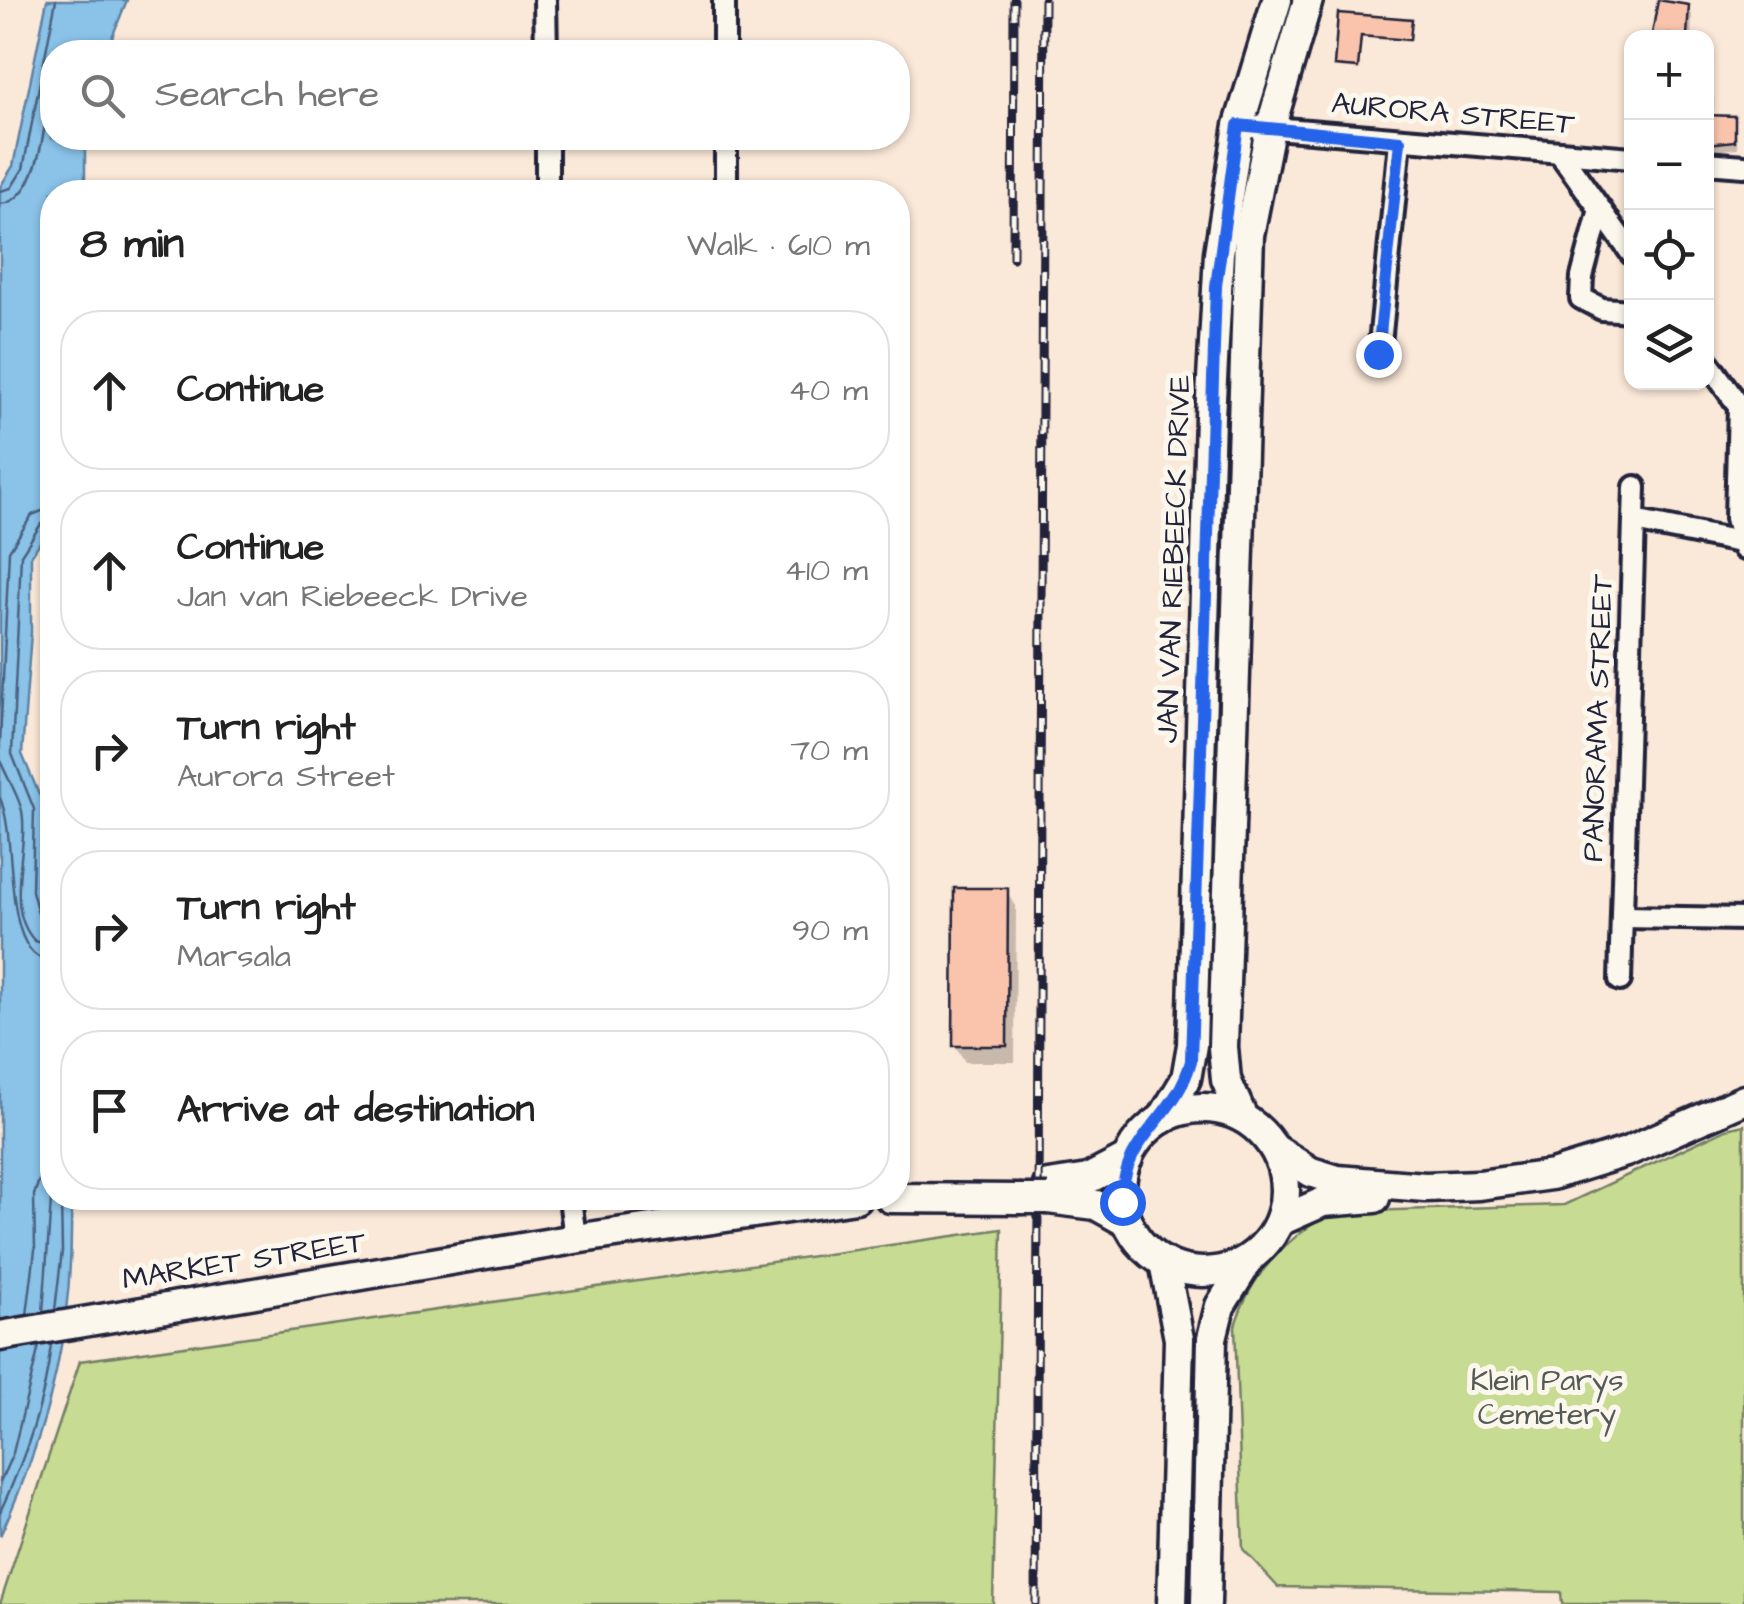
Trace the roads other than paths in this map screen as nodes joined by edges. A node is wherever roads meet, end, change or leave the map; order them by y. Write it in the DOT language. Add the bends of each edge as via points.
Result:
graph roads {
  1 [pos="545,0"];
  2 [pos="724,0"];
  3 [pos="1276,0"];
  4 [pos="1308,0"];
  5 [pos="546,40"];
  6 [pos="724,40"];
  7 [pos="1238,125"];
  8 [pos="1270,129"];
  9 [pos="1400,141"];
  10 [pos="546,150"];
  11 [pos="726,150"];
  12 [pos="1560,154"];
  13 [pos="1624,158"];
  14 [pos="1714,164"];
  15 [pos="1744,166"];
  16 [pos="547,180"];
  17 [pos="726,180"];
  18 [pos="1600,210"];
  19 [pos="1624,243"];
  20 [pos="1624,310"];
  21 [pos="1378,354"];
  22 [pos="1714,370"];
  23 [pos="1742,406"];
  24 [pos="1636,486"];
  25 [pos="1634,522"];
  26 [pos="1742,546"];
  27 [pos="1622,917"];
  28 [pos="1744,919"];
  29 [pos="1620,980"];
  30 [pos="1744,1100"];
  31 [pos="1243,1118"];
  32 [pos="1162,1119"];
  33 [pos="1275,1150"];
  34 [pos="1128,1158"];
  35 [pos="1425,1187"];
  36 [pos="910,1189"];
  37 [pos="1019,1192"];
  38 [pos="1048,1192"];
  39 [pos="910,1197"];
  40 [pos="571,1210"];
  41 [pos="774,1210"];
  42 [pos="1280,1220"];
  43 [pos="1128,1223"];
  44 [pos="575,1239"];
  45 [pos="1250,1258"];
  46 [pos="1164,1262"];
  47 [pos="0,1336"];
  48 [pos="1172,1604"];
  49 [pos="1206,1604"];
  1 -- 5 [label="street"];
  2 -- 6 [label="street"];
  3 -- 7 [label="main road, JAN VAN RIEBEECK DRIVE"];
  4 -- 8 [label="main road, JAN VAN RIEBEECK DRIVE"];
  7 -- 8 [label="street, AURORA STREET"];
  7 -- 32 [label="main road, JAN VAN RIEBEECK DRIVE" via="1222,218 1212,379 1192,1045 1186,1079"];
  8 -- 9 [label="street, AURORA STREET"];
  8 -- 31 [label="main road, JAN VAN RIEBEECK DRIVE" via="1245,292 1223,1048 1226,1080"];
  9 -- 12 [label="street, AURORA STREET"];
  9 -- 21 [label="street"];
  10 -- 16 [label="street"];
  11 -- 17 [label="street"];
  12 -- 13 [label="street, AURORA STREET"];
  12 -- 18 [label="street"];
  14 -- 15 [label="street"];
  18 -- 19 [label="street"];
  18 -- 20 [label="street" via="1581,298"];
  22 -- 23 [label="street"];
  23 -- 26 [label="street"];
  24 -- 25 [label="street, PANORAMA STREET"];
  25 -- 26 [label="street"];
  25 -- 27 [label="street, PANORAMA STREET"];
  27 -- 28 [label="street"];
  27 -- 29 [label="street, PANORAMA STREET"];
  30 -- 35 [label="main road" via="1626,1152 1552,1175"];
  31 -- 32 [label="main road" via="1202,1108"];
  31 -- 33 [label="main road"];
  32 -- 34 [label="main road"];
  33 -- 35 [label="main road" via="1325,1178"];
  33 -- 42 [label="main road" via="1286,1197"];
  34 -- 38 [label="main road"];
  34 -- 43 [label="main road" via="1122,1202"];
  35 -- 42 [label="main road" via="1323,1202"];
  36 -- 37 [label="main road" via="943,1185"];
  37 -- 38 [label="main road"];
  37 -- 39 [label="main road"];
  38 -- 43 [label="main road"];
  40 -- 44 [label="street"];
  41 -- 44 [label="main road, MARKET STREET"];
  42 -- 45 [label="main road"];
  43 -- 46 [label="main road"];
  44 -- 47 [label="main road, MARKET STREET"];
  45 -- 46 [label="main road" via="1207,1272"];
  45 -- 49 [label="main road" via="1220,1306 1212,1338"];
  46 -- 48 [label="main road" via="1179,1339"];
}
